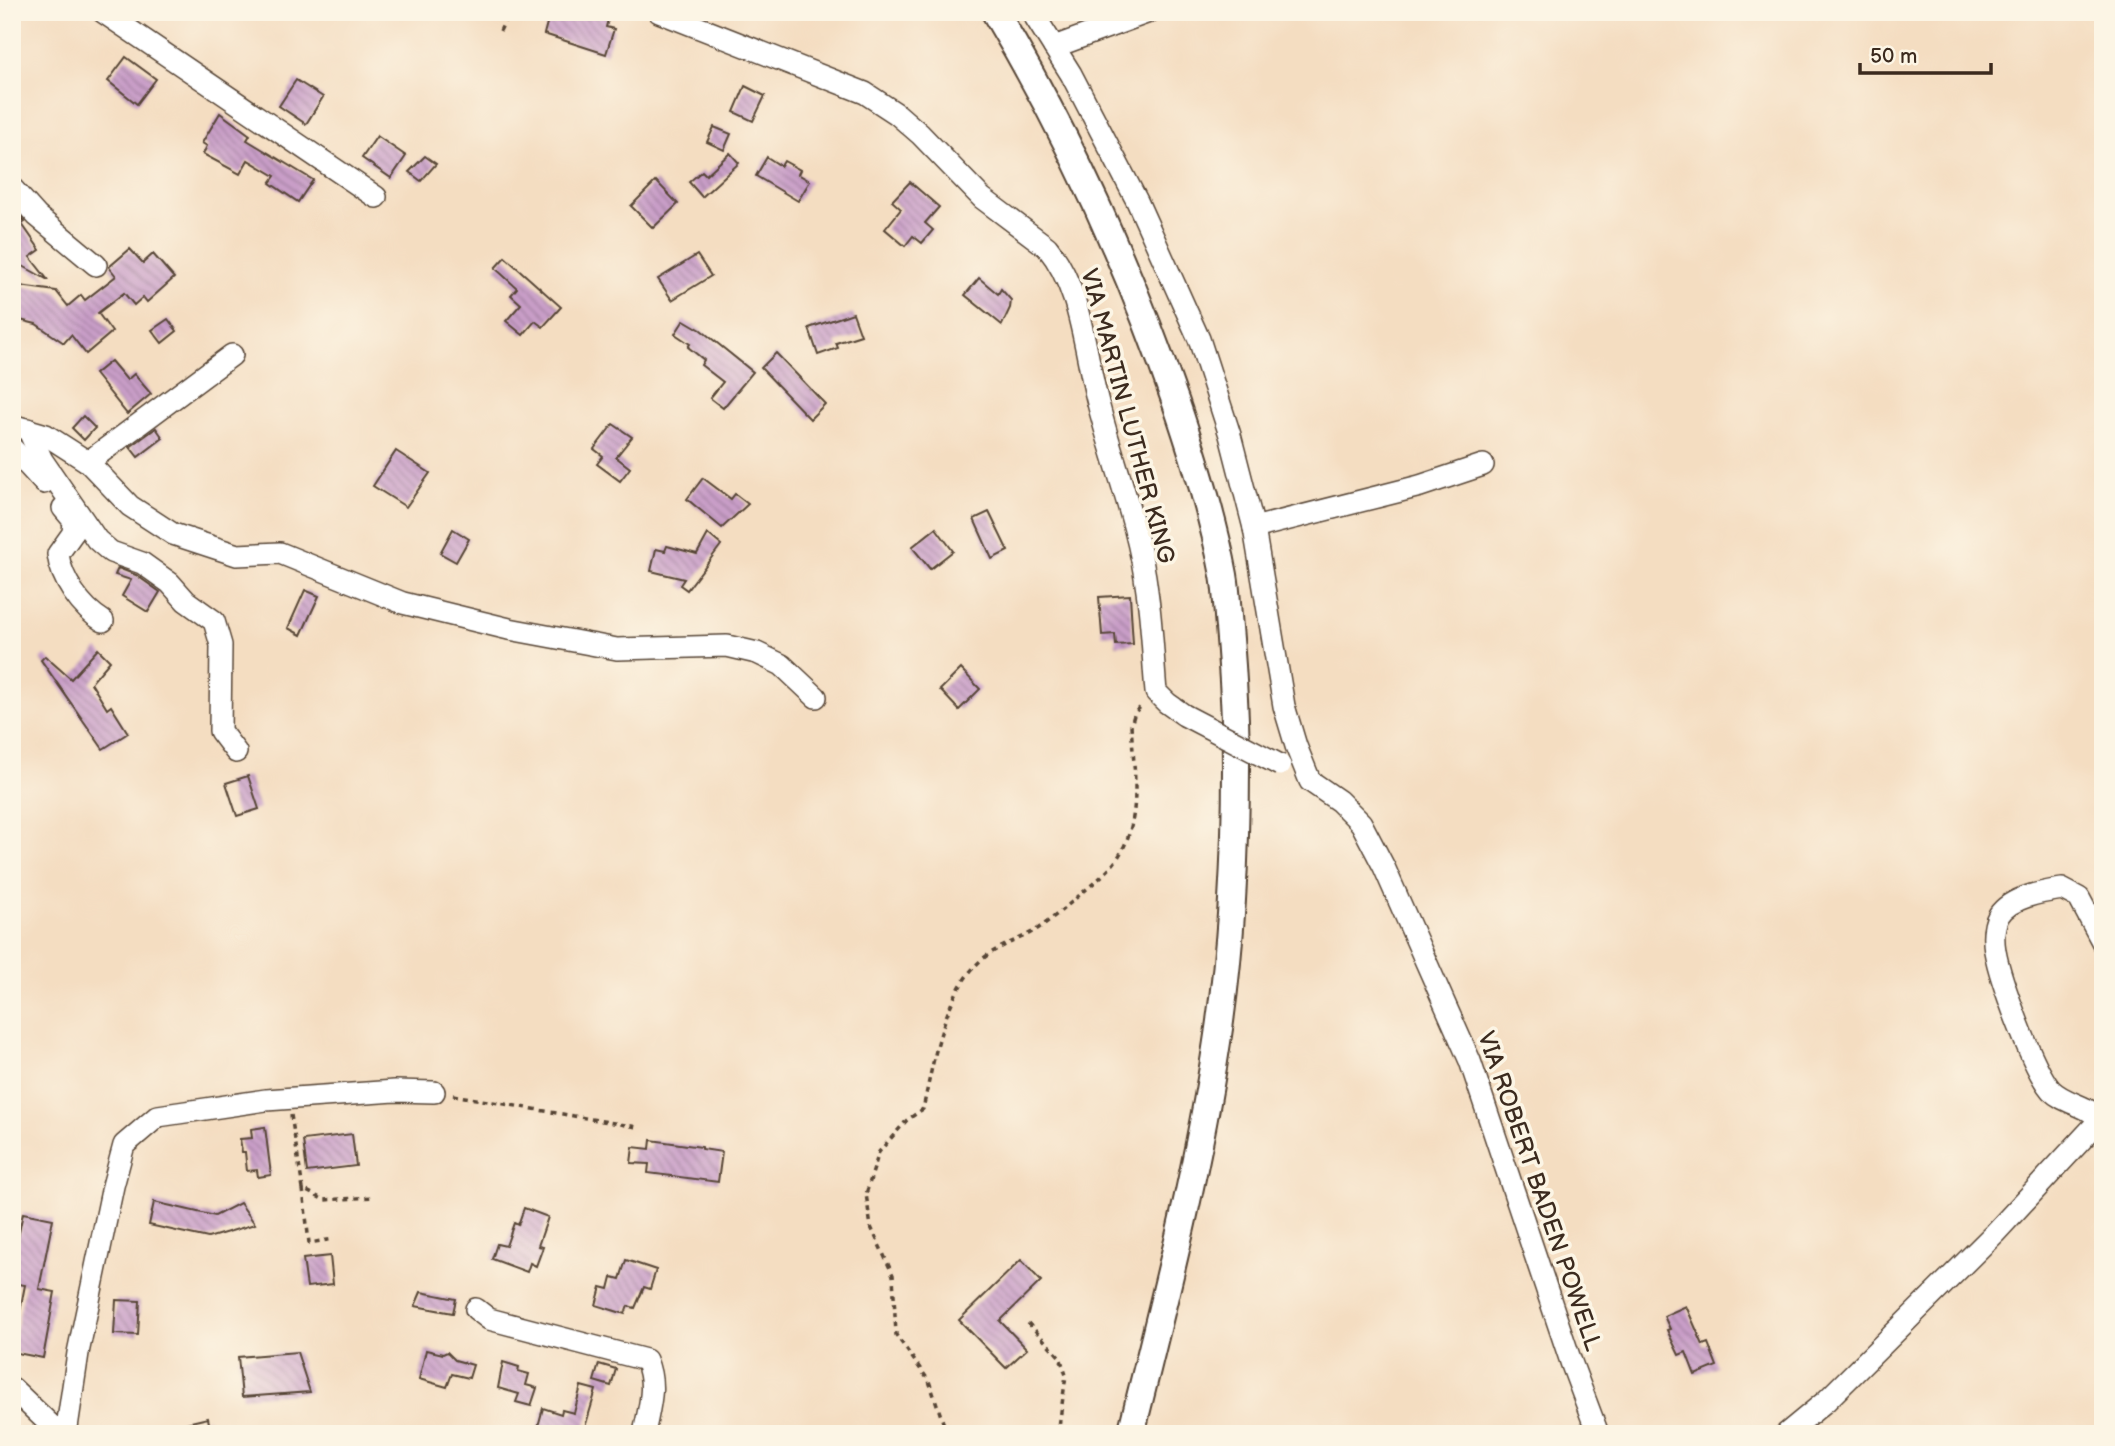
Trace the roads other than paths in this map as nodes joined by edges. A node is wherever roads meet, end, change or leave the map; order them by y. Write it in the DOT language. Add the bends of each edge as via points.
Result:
graph roads {
  1 [pos="103,12"];
  2 [pos="659,12"];
  3 [pos="995,12"];
  4 [pos="1032,12"];
  5 [pos="1149,12"];
  6 [pos="1054,47"];
  7 [pos="12,188"];
  8 [pos="376,197"];
  9 [pos="96,265"];
  10 [pos="232,355"];
  11 [pos="20,427"];
  12 [pos="12,448"];
  13 [pos="88,463"];
  14 [pos="1483,465"];
  15 [pos="1254,528"];
  16 [pos="103,621"];
  17 [pos="816,697"];
  18 [pos="1184,715"];
  19 [pos="236,752"];
  20 [pos="1310,781"];
  21 [pos="2103,943"];
  22 [pos="434,1093"];
  23 [pos="477,1309"];
  24 [pos="12,1388"];
  25 [pos="60,1434"];
  26 [pos="66,1434"];
  27 [pos="644,1434"];
  28 [pos="1131,1434"];
  29 [pos="1598,1434"];
  30 [pos="1786,1434"];
  1 -- 8 [label="street"];
  2 -- 18 [label="street, VIA MARTIN LUTHER KING" via="864,93 897,114 982,198 1056,258 1074,303 1142,562 1156,692"];
  3 -- 28 [label="main road" via="1093,195 1152,333 1199,471 1224,576 1236,706 1230,937 1203,1125"];
  4 -- 6 [label="street"];
  5 -- 6 [label="street"];
  6 -- 15 [label="street" via="1137,201 1199,339"];
  7 -- 9 [label="street" via="37,216"];
  10 -- 13 [label="street"];
  11 -- 13 [label="street" via="46,435"];
  11 -- 19 [label="street" via="97,540 170,583 214,621 221,645 220,731"];
  12 -- 16 [label="street" via="74,521 73,533 58,554 60,570 89,613"];
  13 -- 17 [label="street" via="130,506 173,534 237,555 280,553 403,603 509,629 617,649 727,646 782,665"];
  14 -- 15 [label="street" via="1420,486"];
  15 -- 20 [label="street" via="1284,706"];
  18 -- 20 [label="street, VIA ROBERT BADEN POWELL, bridge"];
  20 -- 29 [label="street, VIA ROBERT BADEN POWELL" via="1361,823 1471,1062"];
  21 -- 30 [label="street" via="2079,898 2062,889 2018,900 1999,916 1995,953 2043,1077 2060,1097 2093,1113 2098,1122 1996,1233 1826,1401"];
  22 -- 26 [label="street" via="396,1091 288,1099 158,1116 124,1145 78,1353"];
  23 -- 27 [label="street" via="489,1319 646,1360 653,1387"];
  24 -- 25 [label="street"];
}
